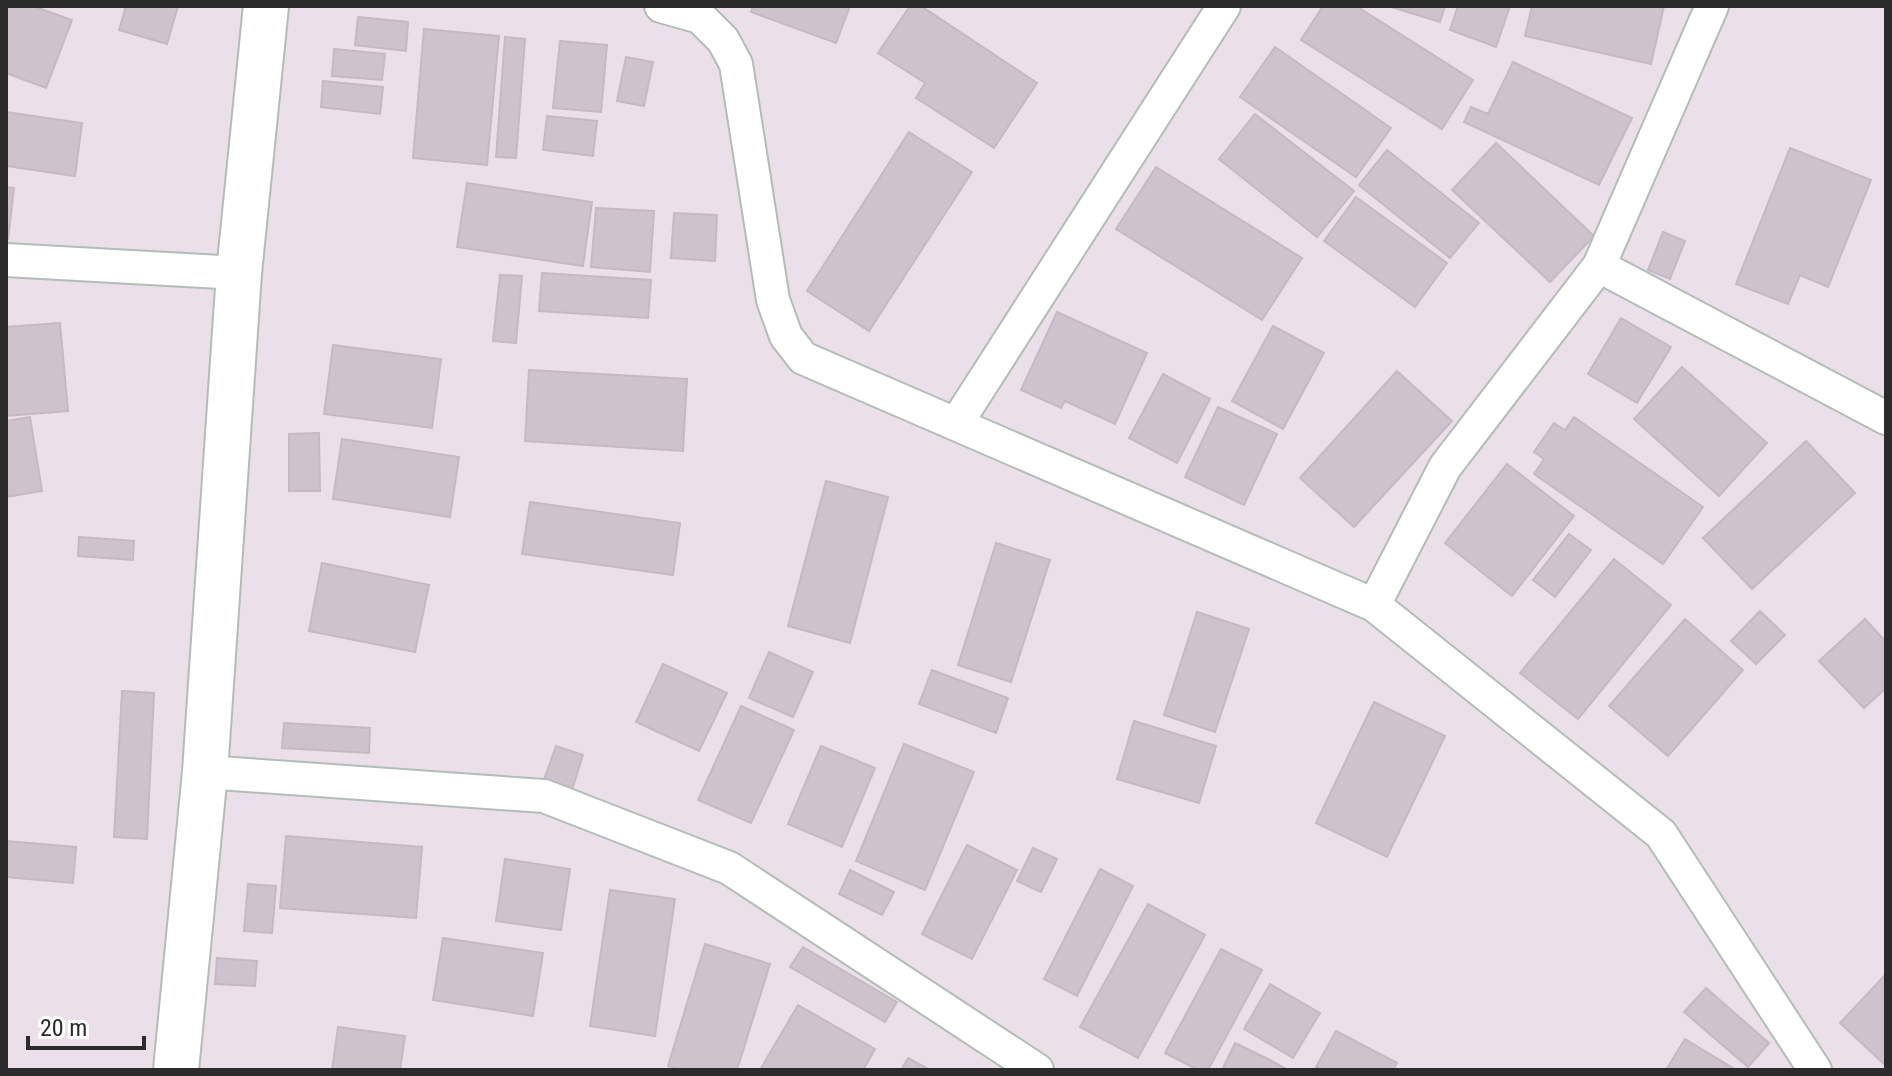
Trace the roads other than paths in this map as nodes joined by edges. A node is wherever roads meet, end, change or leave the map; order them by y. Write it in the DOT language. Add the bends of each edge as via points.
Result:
graph roads {
  1 [pos="266,6"];
  2 [pos="661,6"];
  3 [pos="1224,6"];
  4 [pos="1712,6"];
  5 [pos="6,260"];
  6 [pos="1599,266"];
  7 [pos="239,273"];
  8 [pos="1886,418"];
  9 [pos="956,424"];
  10 [pos="1374,605"];
  11 [pos="205,772"];
  12 [pos="176,1070"];
  13 [pos="1037,1070"];
  14 [pos="1815,1070"];
  1 -- 7 [label="main road"];
  2 -- 9 [label="street" via="700,17 723,40 736,64 773,300 786,336 803,358"];
  3 -- 9 [label="street"];
  4 -- 6 [label="street"];
  5 -- 7 [label="street"];
  6 -- 8 [label="street"];
  6 -- 10 [label="street" via="1445,467"];
  7 -- 11 [label="main road"];
  9 -- 10 [label="street"];
  10 -- 14 [label="street" via="1661,834"];
  11 -- 12 [label="main road"];
  11 -- 13 [label="street" via="544,796 729,868"];
}
